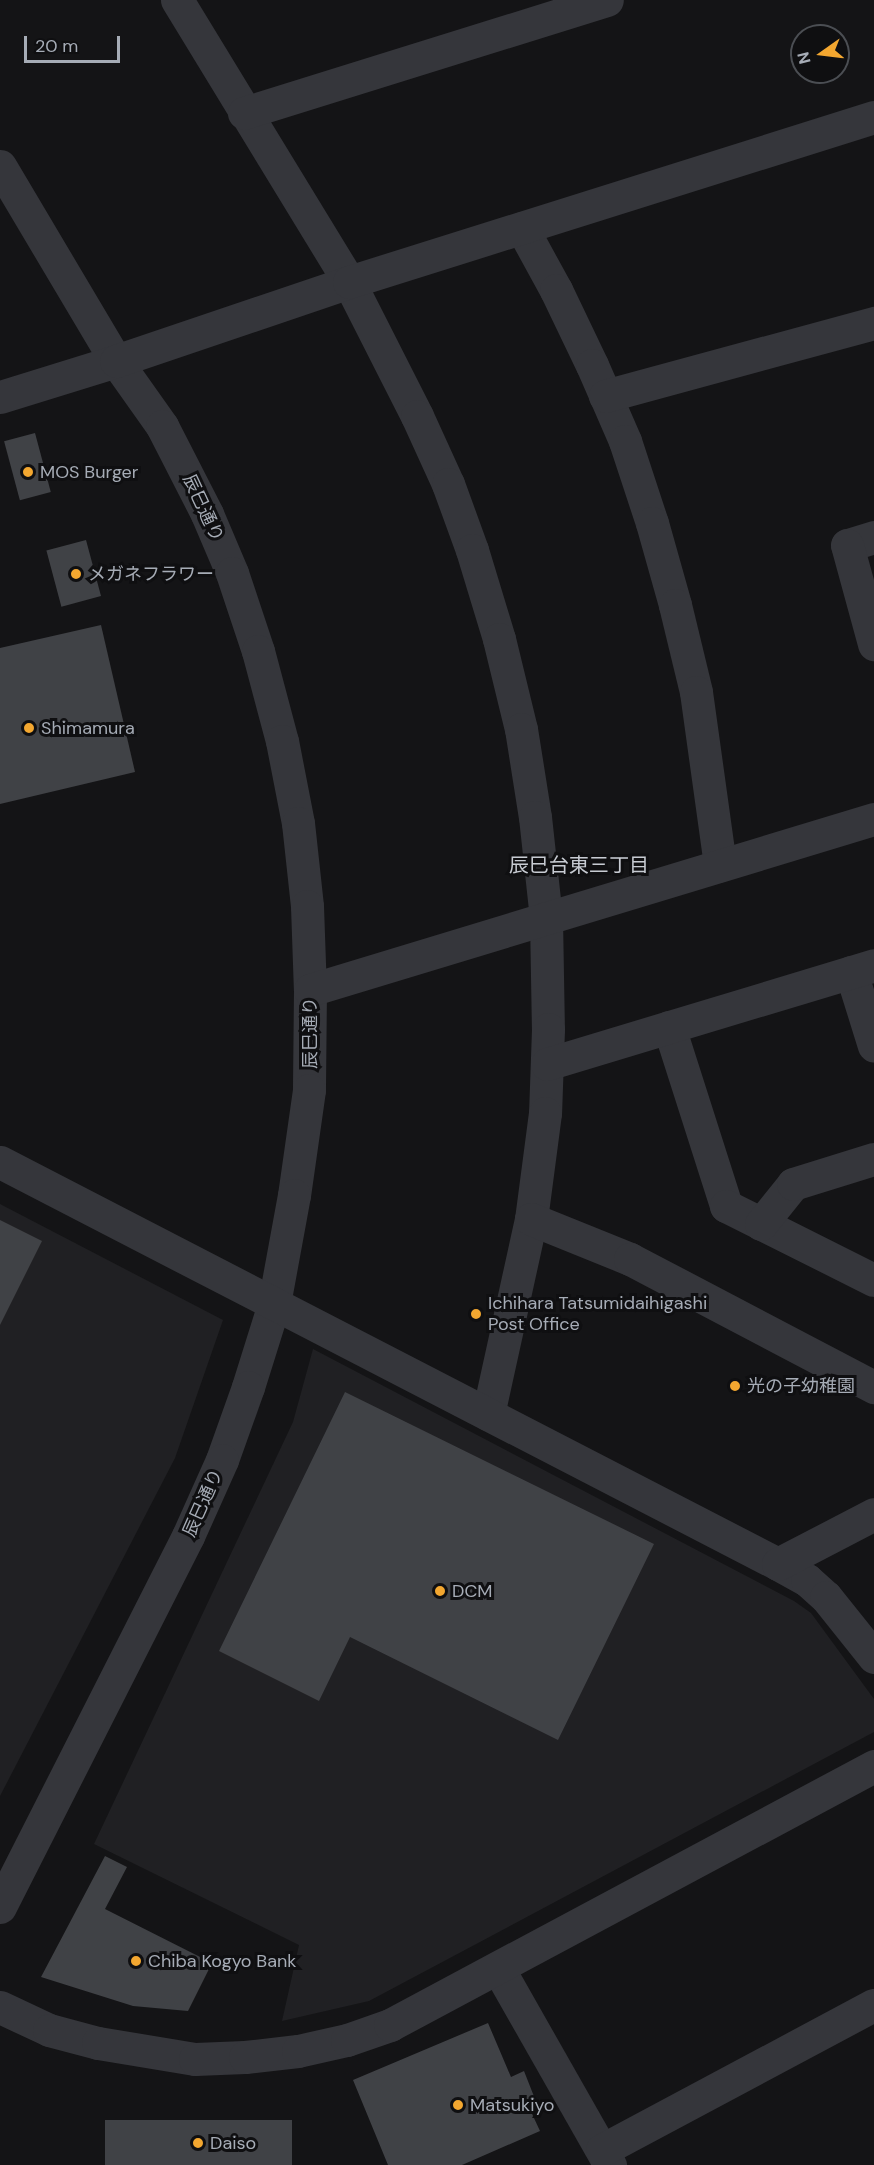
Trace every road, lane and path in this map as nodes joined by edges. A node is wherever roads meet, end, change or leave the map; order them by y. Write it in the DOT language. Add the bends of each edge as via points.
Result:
graph roads {
  1 [pos="177,0"];
  2 [pos="607,0"];
  3 [pos="244,113"];
  4 [pos="874,117"];
  5 [pos="0,166"];
  6 [pos="522,228"];
  7 [pos="349,282"];
  8 [pos="874,323"];
  9 [pos="116,361"];
  10 [pos="605,396"];
  11 [pos="0,397"];
  12 [pos="874,537"];
  13 [pos="874,644"];
  14 [pos="874,819"];
  15 [pos="720,866"];
  16 [pos="546,918"];
  17 [pos="863,969"];
  18 [pos="310,990"];
  19 [pos="669,1027"];
  20 [pos="874,1046"];
  21 [pos="547,1064"];
  22 [pos="874,1159"];
  23 [pos="0,1162"];
  24 [pos="531,1219"];
  25 [pos="761,1224"];
  26 [pos="874,1280"];
  27 [pos="274,1304"];
  28 [pos="874,1387"];
  29 [pos="488,1414"];
  30 [pos="874,1514"];
  31 [pos="778,1564"];
  32 [pos="874,1657"];
  33 [pos="874,1766"];
  34 [pos="0,1907"];
  35 [pos="498,1968"];
  36 [pos="874,2005"];
  37 [pos="0,2007"];
  38 [pos="606,2158"];
  1 -- 3 [label="street"];
  2 -- 3 [label="street"];
  3 -- 7 [label="street"];
  4 -- 6 [label="street"];
  5 -- 9 [label="street, 辰巳通り"];
  6 -- 7 [label="street"];
  6 -- 10 [label="street" via="556,290"];
  7 -- 9 [label="street"];
  7 -- 16 [label="street" via="448,484 472,550 521,729"];
  8 -- 10 [label="street"];
  9 -- 11 [label="street"];
  9 -- 18 [label="street, 辰巳通り" via="162,426 207,513 258,651 282,741 298,824 307,906"];
  10 -- 15 [label="street" via="625,441 675,605 696,692"];
  12 -- 13 [label="street" via="847,545"];
  14 -- 15 [label="street"];
  15 -- 16 [label="street"];
  16 -- 18 [label="street"];
  16 -- 21 [label="street"];
  17 -- 19 [label="street"];
  17 -- 20 [label="street"];
  18 -- 27 [label="street, 辰巳通り" via="309,1090"];
  19 -- 21 [label="street"];
  19 -- 25 [label="street" via="726,1206"];
  21 -- 24 [label="street" via="545,1113"];
  22 -- 25 [label="street" via="793,1184"];
  23 -- 27 [label="street"];
  24 -- 28 [label="street" via="630,1259"];
  24 -- 29 [label="street"];
  25 -- 26 [label="street"];
  27 -- 29 [label="street"];
  27 -- 34 [label="street, 辰巳通り" via="222,1460 188,1536"];
  29 -- 31 [label="street"];
  30 -- 31 [label="street"];
  31 -- 32 [label="street" via="807,1580 826,1597"];
  33 -- 35 [label="street"];
  35 -- 37 [label="street" via="390,2025 298,2051 245,2057 195,2058 98,2043 49,2030"];
  35 -- 38 [label="street"];
  36 -- 38 [label="street"];
}
